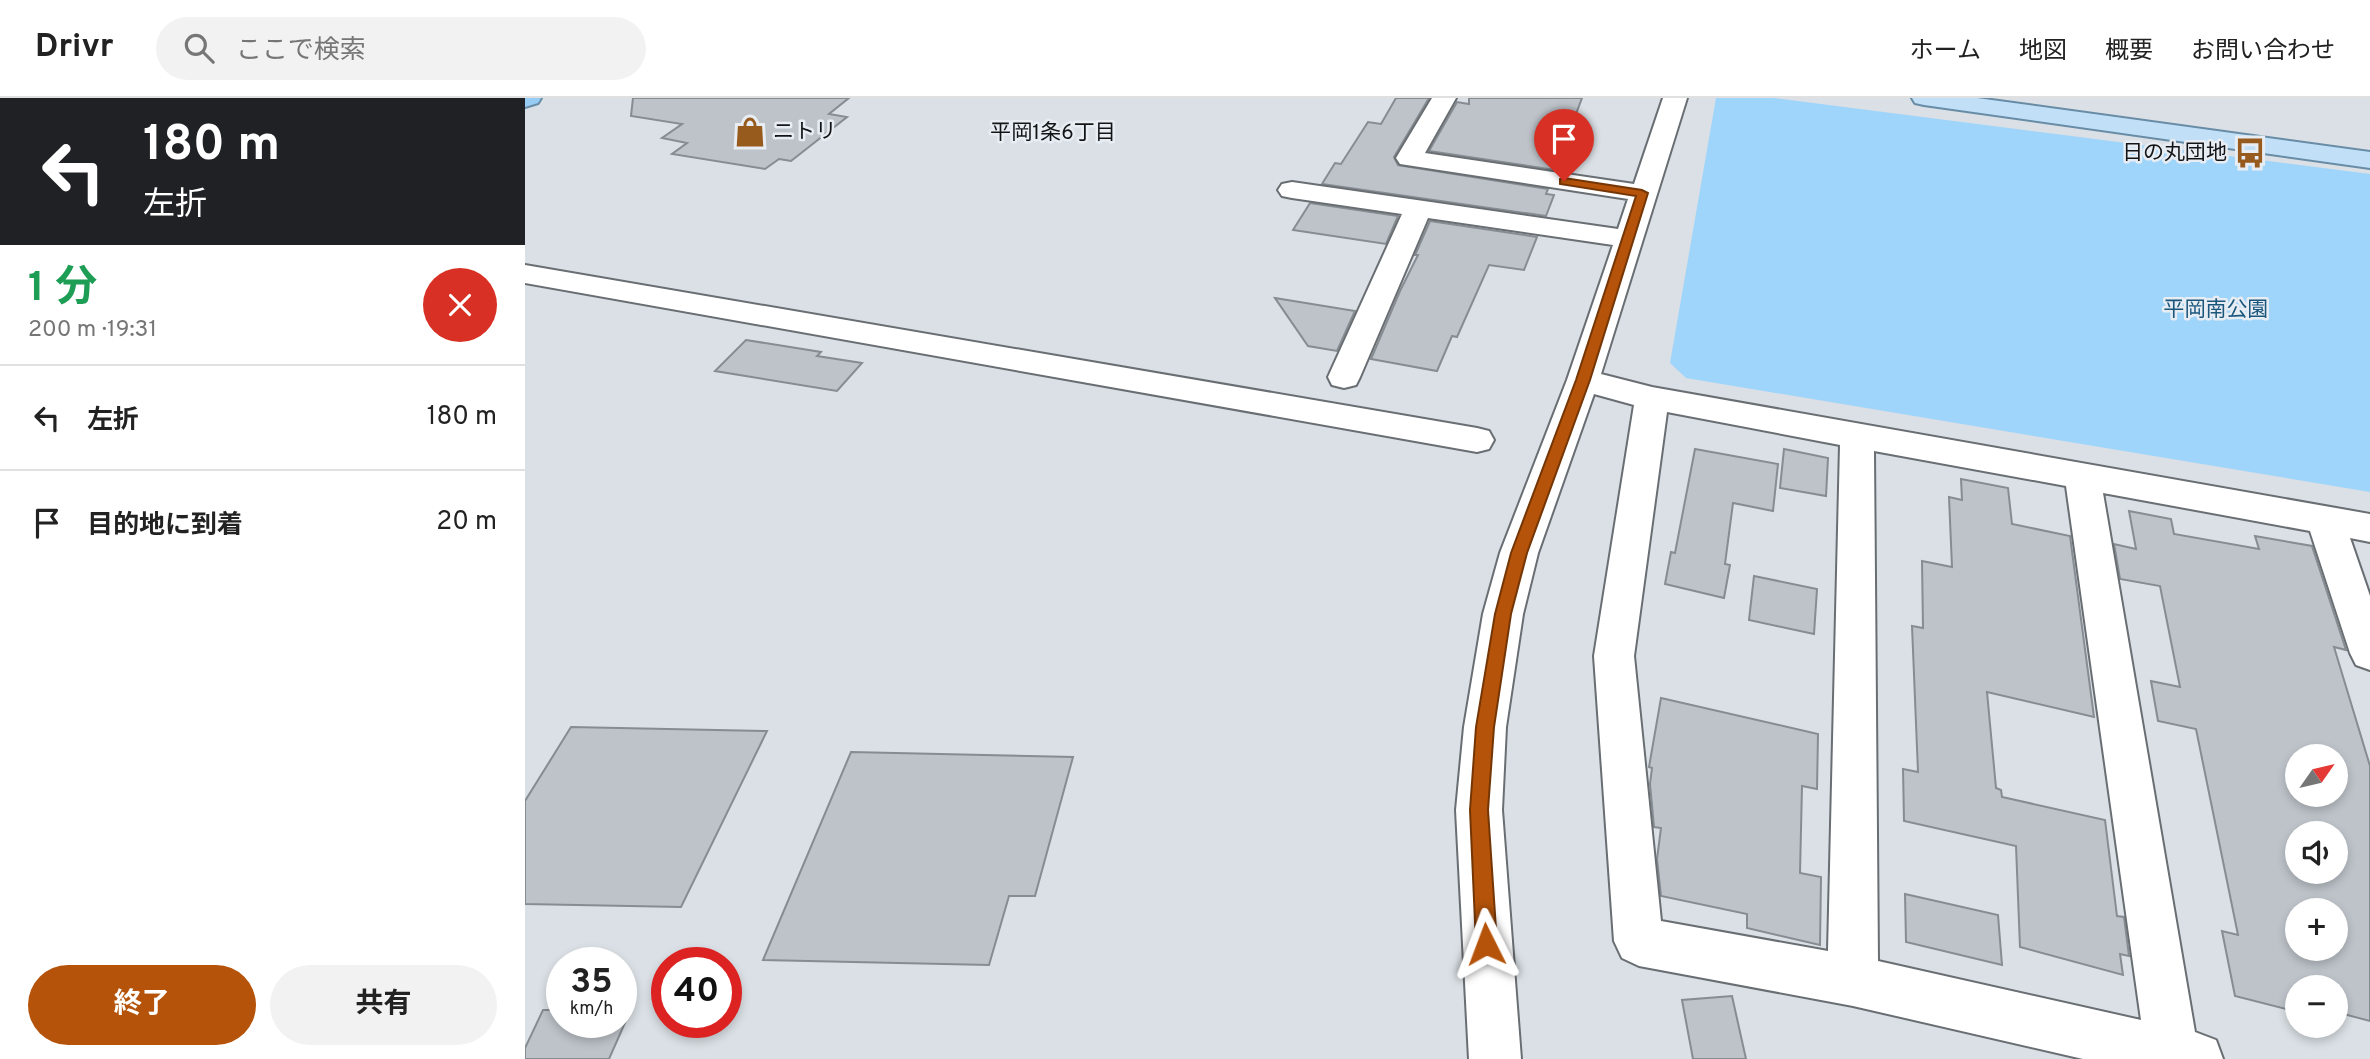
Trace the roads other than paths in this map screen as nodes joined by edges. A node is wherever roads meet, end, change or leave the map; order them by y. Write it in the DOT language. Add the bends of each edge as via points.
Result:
graph roads {
  1 [pos="1444,98"];
  2 [pos="1675,98"];
  3 [pos="1924,98"];
  4 [pos="2048,98"];
  5 [pos="2370,140"];
  6 [pos="2370,160"];
  7 [pos="1292,190"];
  8 [pos="1642,193"];
  9 [pos="1419,208"];
  10 [pos="1629,239"];
  11 [pos="525,274"];
  12 [pos="1344,377"];
  13 [pos="1583,380"];
  14 [pos="1652,398"];
  15 [pos="1857,436"];
  16 [pos="1477,440"];
  17 [pos="2083,478"];
  18 [pos="2325,521"];
  19 [pos="2370,528"];
  20 [pos="2370,653"];
  21 [pos="1853,981"];
  22 [pos="2184,1056"];
  23 [pos="1495,1059"];
  1 -- 8 [label="street" via="1409,158"];
  2 -- 8 [label="street"];
  3 -- 6 [label="main road"];
  4 -- 5 [label="main road"];
  7 -- 9 [label="street"];
  8 -- 10 [label="street"];
  9 -- 10 [label="street"];
  9 -- 12 [label="street"];
  10 -- 13 [label="street"];
  11 -- 16 [label="street"];
  13 -- 14 [label="street"];
  13 -- 23 [label="street" via="1519,553 1503,614 1485,727 1479,810"];
  14 -- 15 [label="street"];
  14 -- 21 [label="street" via="1614,656 1639,941"];
  15 -- 17 [label="street"];
  15 -- 21 [label="street"];
  17 -- 18 [label="street"];
  17 -- 22 [label="street"];
  18 -- 19 [label="street"];
  18 -- 20 [label="street"];
  21 -- 22 [label="street"];
}
